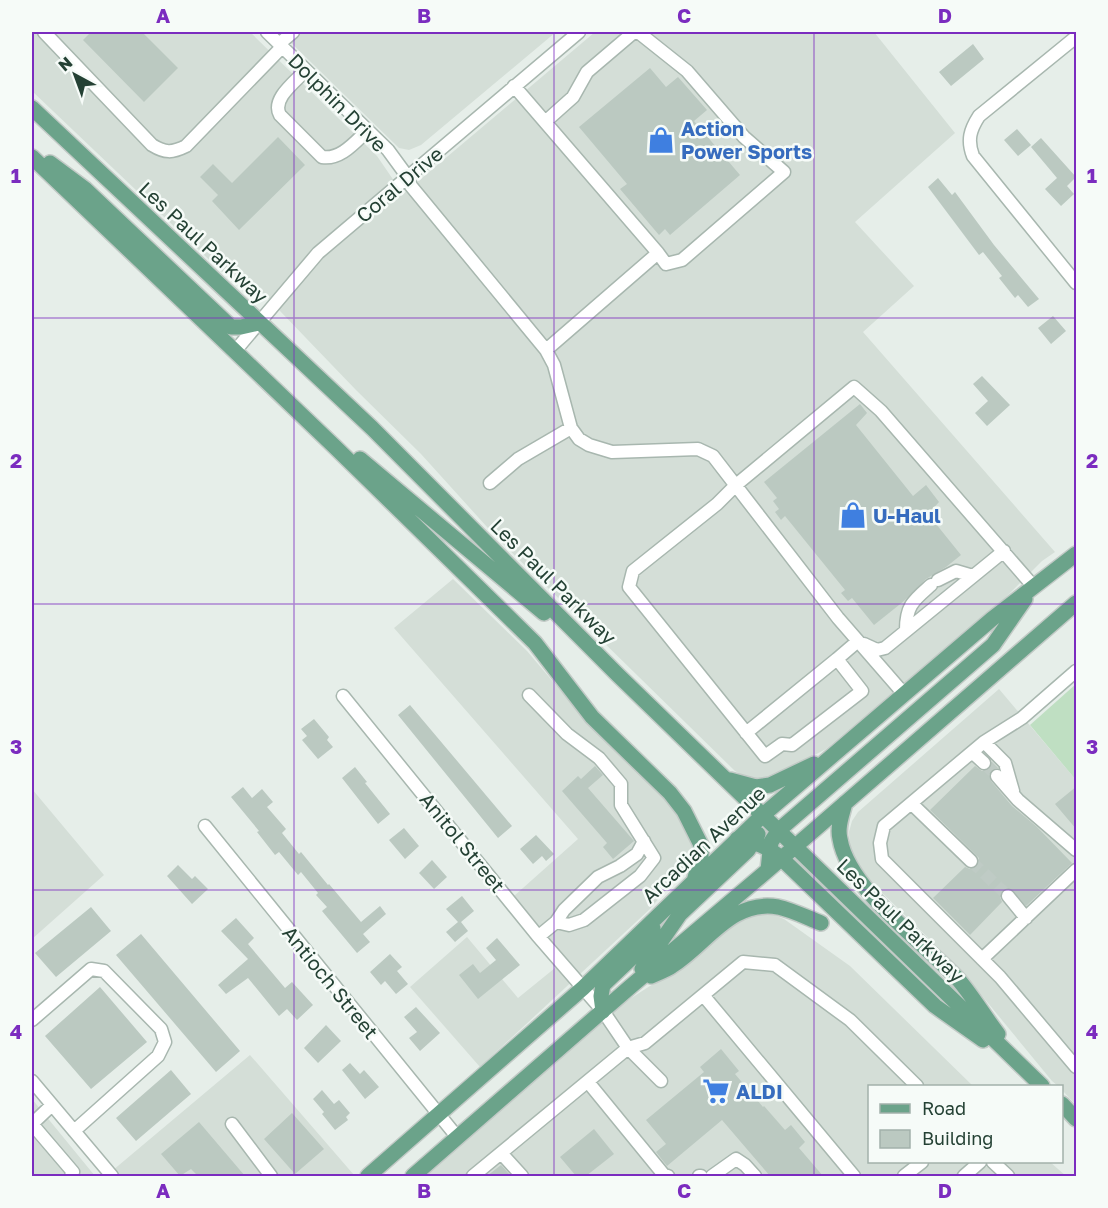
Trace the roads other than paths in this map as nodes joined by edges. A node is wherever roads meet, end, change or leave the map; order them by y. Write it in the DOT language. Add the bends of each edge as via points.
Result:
graph roads {
  1 [pos="44,32"];
  2 [pos="267,32"];
  3 [pos="293,32"];
  4 [pos="579,32"];
  5 [pos="636,32"];
  6 [pos="1077,38"];
  7 [pos="280,45"];
  8 [pos="306,70"];
  9 [pos="514,86"];
  10 [pos="32,108"];
  11 [pos="545,122"];
  12 [pos="368,130"];
  13 [pos="32,150"];
  14 [pos="32,157"];
  15 [pos="407,176"];
  16 [pos="658,253"];
  17 [pos="1077,283"];
  18 [pos="259,323"];
  19 [pos="546,350"];
  20 [pos="235,351"];
  21 [pos="572,428"];
  22 [pos="335,447"];
  23 [pos="490,483"];
  24 [pos="736,485"];
  25 [pos="1004,551"];
  26 [pos="1077,554"];
  27 [pos="976,573"];
  28 [pos="1034,587"];
  29 [pos="1077,603"];
  30 [pos="906,630"];
  31 [pos="858,641"];
  32 [pos="837,659"];
  33 [pos="1077,671"];
  34 [pos="618,675"];
  35 [pos="904,694"];
  36 [pos="529,695"];
  37 [pos="343,696"];
  38 [pos="746,733"];
  39 [pos="984,742"];
  40 [pos="972,752"];
  41 [pos="833,755"];
  42 [pos="984,763"];
  43 [pos="997,776"];
  44 [pos="728,780"];
  45 [pos="1014,795"];
  46 [pos="845,803"];
  47 [pos="912,804"];
  48 [pos="763,815"];
  49 [pos="205,826"];
  50 [pos="766,840"];
  51 [pos="644,841"];
  52 [pos="795,846"];
  53 [pos="1077,850"];
  54 [pos="971,861"];
  55 [pos="1077,870"];
  56 [pos="694,881"];
  57 [pos="1008,896"];
  58 [pos="665,909"];
  59 [pos="1026,918"];
  60 [pos="556,922"];
  61 [pos="822,923"];
  62 [pos="539,936"];
  63 [pos="982,959"];
  64 [pos="630,987"];
  65 [pos="583,988"];
  66 [pos="703,995"];
  67 [pos="603,1011"];
  68 [pos="32,1020"];
  69 [pos="628,1048"];
  70 [pos="1074,1058"];
  71 [pos="1023,1068"];
  72 [pos="32,1081"];
  73 [pos="661,1081"];
  74 [pos="588,1082"];
  75 [pos="916,1085"];
  76 [pos="1041,1085"];
  77 [pos="52,1105"];
  78 [pos="1063,1105"];
  79 [pos="439,1115"];
  80 [pos="1077,1119"];
  81 [pos="232,1124"];
  82 [pos="74,1131"];
  83 [pos="458,1138"];
  84 [pos="501,1153"];
  85 [pos="920,1163"];
  86 [pos="978,1163"];
  87 [pos="995,1163"];
  88 [pos="71,1176"];
  89 [pos="112,1176"];
  90 [pos="271,1176"];
  91 [pos="368,1176"];
  92 [pos="413,1176"];
  93 [pos="473,1176"];
  94 [pos="522,1176"];
  95 [pos="668,1176"];
  96 [pos="712,1176"];
  97 [pos="755,1176"];
  98 [pos="854,1176"];
  99 [pos="904,1176"];
  100 [pos="964,1176"];
  101 [pos="1008,1176"];
  1 -- 7 [label="street" via="152,145 169,152 186,146"];
  2 -- 7 [label="street, Dolphin Drive"];
  3 -- 7 [label="street"];
  4 -- 9 [label="street, Coral Drive"];
  5 -- 11 [label="street" via="587,72 573,97"];
  5 -- 16 [label="street" via="687,71 744,137 784,172 682,260 666,264"];
  6 -- 17 [label="street" via="979,116 969,141 973,156"];
  7 -- 8 [label="street, Dolphin Drive"];
  8 -- 12 [label="street, Dolphin Drive"];
  8 -- 12 [label="street" via="283,95 277,109 322,157 340,155"];
  9 -- 11 [label="street"];
  9 -- 15 [label="street, Coral Drive"];
  10 -- 18 [label="main road, Les Paul Parkway"];
  11 -- 16 [label="street"];
  12 -- 15 [label="street, Dolphin Drive"];
  13 -- 18 [label="main road" via="86,189 231,327"];
  14 -- 20 [label="main road"];
  15 -- 18 [label="street, Coral Drive" via="318,253"];
  15 -- 19 [label="street, Dolphin Drive" via="428,208"];
  16 -- 19 [label="street"];
  18 -- 20 [label="street, Coral Drive"];
  18 -- 34 [label="main road, Les Paul Parkway" via="372,428"];
  19 -- 21 [label="street, Dolphin Drive"];
  20 -- 22 [label="main road"];
  21 -- 23 [label="street" via="518,459"];
  21 -- 24 [label="street" via="579,439 612,452 698,449 713,456"];
  22 -- 34 [label="main road" via="359,458"];
  22 -- 56 [label="main road" via="535,643 592,717 670,793 701,845"];
  24 -- 25 [label="street" via="854,387"];
  24 -- 31 [label="street"];
  24 -- 38 [label="street" via="633,571 629,587"];
  25 -- 27 [label="street"];
  25 -- 28 [label="street"];
  26 -- 28 [label="main road, Arcadian Avenue"];
  27 -- 30 [label="street"];
  27 -- 30 [label="street" via="956,571 934,582 913,601 906,614"];
  28 -- 35 [label="main road, Arcadian Avenue"];
  28 -- 50 [label="main road" via="993,645"];
  29 -- 46 [label="main road, Arcadian Avenue"];
  30 -- 31 [label="street" via="877,650"];
  31 -- 32 [label="street"];
  31 -- 35 [label="street"];
  32 -- 38 [label="street"];
  32 -- 38 [label="street" via="862,691 792,746 782,744 768,755"];
  33 -- 39 [label="street" via="1022,718"];
  34 -- 44 [label="main road, Les Paul Parkway"];
  35 -- 41 [label="main road, Arcadian Avenue"];
  36 -- 51 [label="street" via="567,734 599,758 621,784 621,805"];
  37 -- 62 [label="street, Anitol Street"];
  39 -- 40 [label="street"];
  39 -- 45 [label="street" via="1005,764"];
  40 -- 42 [label="street"];
  40 -- 47 [label="street"];
  41 -- 44 [label="main road" via="770,785 756,787"];
  41 -- 48 [label="main road, Arcadian Avenue"];
  43 -- 45 [label="street"];
  44 -- 48 [label="main road, Les Paul Parkway"];
  45 -- 53 [label="street"];
  46 -- 52 [label="main road, Arcadian Avenue"];
  46 -- 71 [label="main road" via="839,824 848,864 866,890 958,980"];
  47 -- 54 [label="street"];
  47 -- 63 [label="street" via="884,826 882,859"];
  48 -- 50 [label="main road, Les Paul Parkway"];
  48 -- 50 [label="main road, Arcadian Avenue"];
  49 -- 79 [label="street, Antioch Street"];
  50 -- 52 [label="main road, Les Paul Parkway"];
  50 -- 52 [label="main road, Arcadian Avenue"];
  50 -- 56 [label="main road, Arcadian Avenue" via="737,839"];
  50 -- 64 [label="main road" via="748,850 680,914"];
  50 -- 64 [label="main road, Arcadian Avenue" via="768,870"];
  50 -- 71 [label="main road" via="935,1006"];
  51 -- 60 [label="street" via="636,854 597,877"];
  51 -- 60 [label="street" via="654,858 640,876 584,920 569,925"];
  52 -- 71 [label="main road, Les Paul Parkway"];
  55 -- 59 [label="street"];
  56 -- 58 [label="main road, Arcadian Avenue"];
  57 -- 59 [label="street"];
  58 -- 65 [label="main road, Arcadian Avenue"];
  58 -- 67 [label="main road" via="640,950 603,985"];
  59 -- 63 [label="street"];
  60 -- 62 [label="street"];
  61 -- 64 [label="main road" via="779,908 746,909 673,966"];
  62 -- 65 [label="street, Anitol Street"];
  63 -- 70 [label="street"];
  64 -- 67 [label="main road, Arcadian Avenue"];
  65 -- 67 [label="street, Anitol Street"];
  65 -- 79 [label="main road, Arcadian Avenue"];
  66 -- 69 [label="street" via="645,1043"];
  66 -- 75 [label="street" via="743,962 775,965 850,1020"];
  66 -- 98 [label="street"];
  67 -- 69 [label="street, Anitol Street"];
  67 -- 83 [label="main road, Arcadian Avenue"];
  68 -- 82 [label="street" via="91,969 104,971 161,1029 165,1042 158,1056"];
  69 -- 73 [label="street, Anitol Street"];
  69 -- 74 [label="street"];
  71 -- 76 [label="main road, Les Paul Parkway"];
  72 -- 77 [label="street"];
  74 -- 84 [label="street"];
  74 -- 95 [label="street" via="664,1176"];
  77 -- 82 [label="street"];
  77 -- 88 [label="street" via="32,1124 73,1172"];
  78 -- 80 [label="main road"];
  79 -- 83 [label="street, Antioch Street"];
  79 -- 91 [label="main road, Arcadian Avenue"];
  81 -- 90 [label="street"];
  82 -- 89 [label="street"];
  83 -- 92 [label="main road, Arcadian Avenue"];
  84 -- 93 [label="street"];
  84 -- 94 [label="street"];
  85 -- 99 [label="street"];
  86 -- 100 [label="street"];
  87 -- 101 [label="street"];
  96 -- 97 [label="street" via="736,1159"];
}
